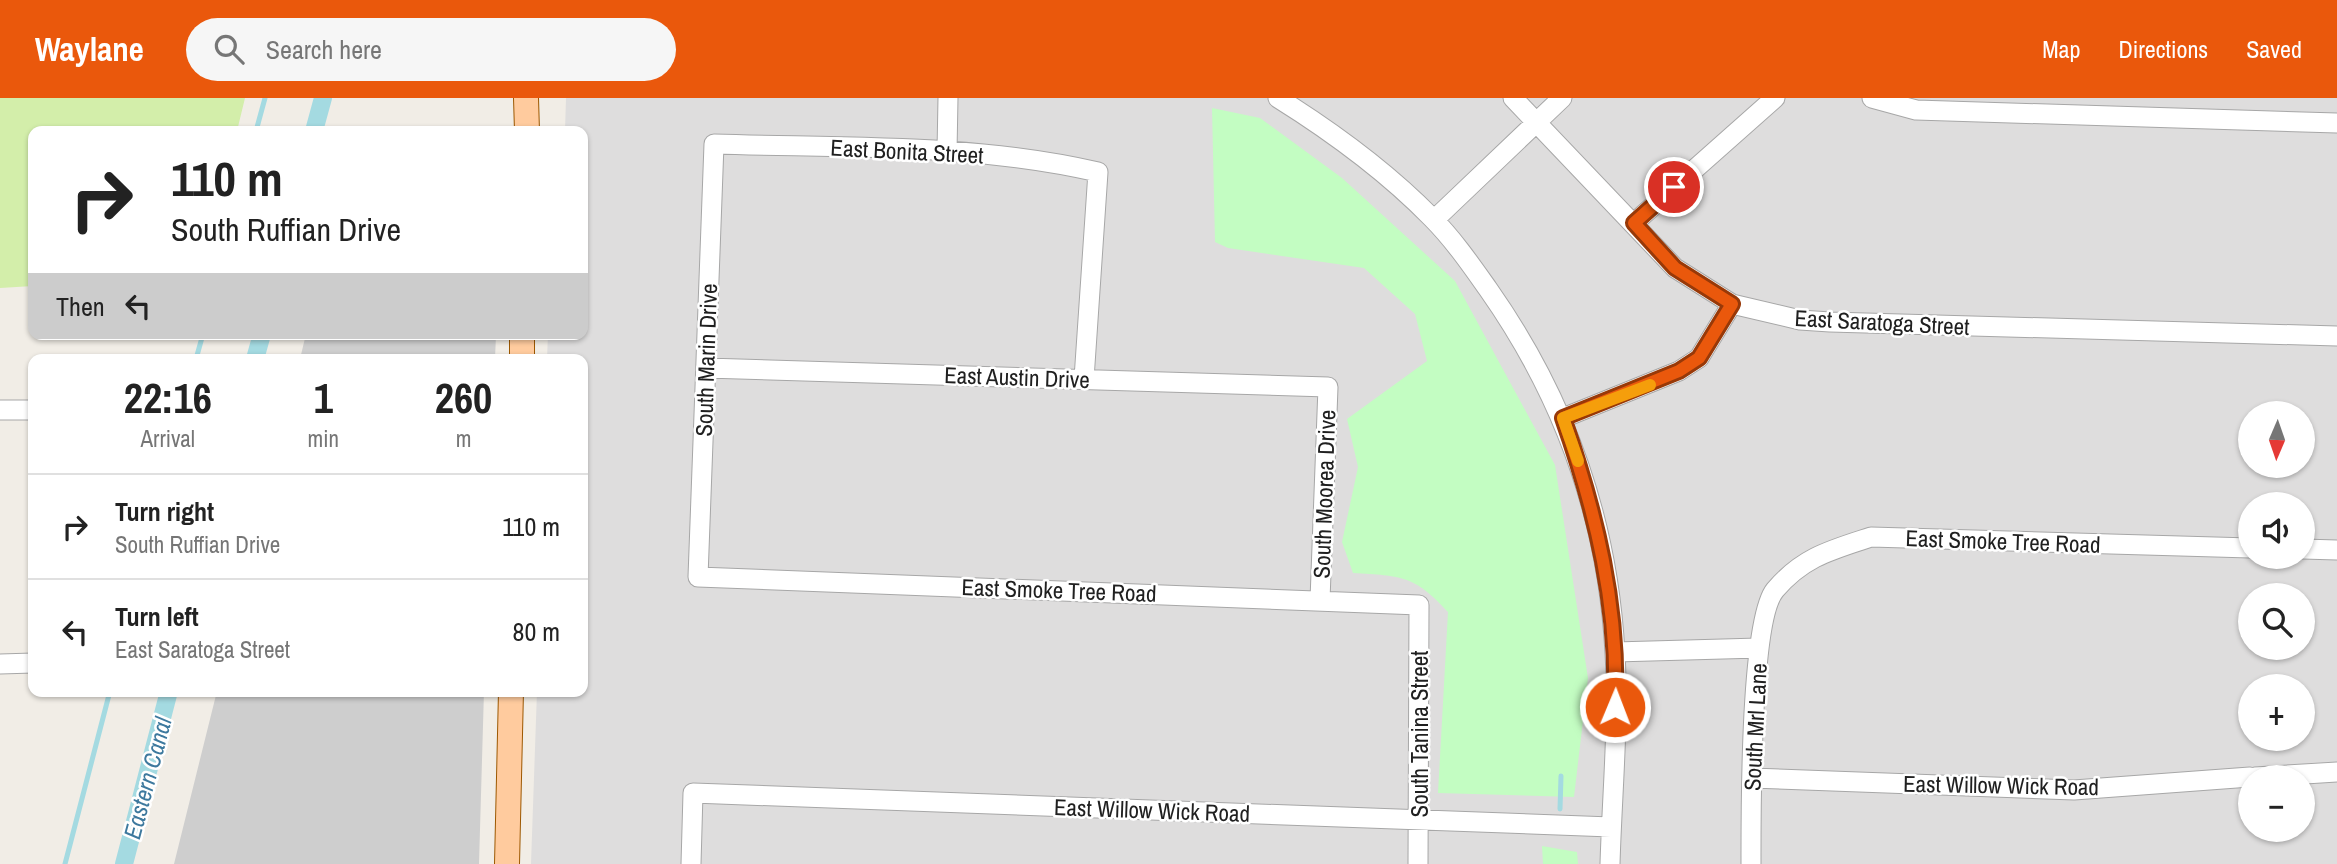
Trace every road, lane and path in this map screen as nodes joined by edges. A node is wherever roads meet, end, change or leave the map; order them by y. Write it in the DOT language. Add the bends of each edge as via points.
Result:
graph roads {
  1 [pos="526,98"];
  2 [pos="948,98"];
  3 [pos="1279,98"];
  4 [pos="1513,98"];
  5 [pos="1562,98"];
  6 [pos="1774,98"];
  7 [pos="1872,98"];
  8 [pos="1535,122"];
  9 [pos="2337,123"];
  10 [pos="527,126"];
  11 [pos="714,144"];
  12 [pos="947,152"];
  13 [pos="1434,220"];
  14 [pos="1634,223"];
  15 [pos="1732,304"];
  16 [pos="2337,336"];
  17 [pos="706,368"];
  18 [pos="1084,379"];
  19 [pos="1328,387"];
  20 [pos="0,410"];
  21 [pos="28,410"];
  22 [pos="1563,418"];
  23 [pos="2238,548"];
  24 [pos="2315,549"];
  25 [pos="2337,550"];
  26 [pos="698,577"];
  27 [pos="1773,592"];
  28 [pos="1320,600"];
  29 [pos="1419,605"];
  30 [pos="1759,648"];
  31 [pos="1615,652"];
  32 [pos="28,663"];
  33 [pos="0,664"];
  34 [pos="512,697"];
  35 [pos="2337,772"];
  36 [pos="2315,773"];
  37 [pos="1752,778"];
  38 [pos="2238,778"];
  39 [pos="1420,820"];
  40 [pos="1611,827"];
  41 [pos="507,864"];
  42 [pos="691,864"];
  43 [pos="1418,864"];
  44 [pos="1610,864"];
  45 [pos="1751,864"];
  1 -- 10 [label="main road"];
  2 -- 12 [label="street"];
  3 -- 13 [label="street" via="1356,149"];
  4 -- 8 [label="street, East Saratoga Street"];
  5 -- 8 [label="street"];
  6 -- 14 [label="street"];
  7 -- 9 [label="street" via="1916,110"];
  8 -- 13 [label="street"];
  8 -- 14 [label="street, East Saratoga Street"];
  11 -- 12 [label="street, East Bonita Street"];
  11 -- 17 [label="street, South Marin Drive"];
  12 -- 18 [label="street, East Bonita Street" via="1044,159 1098,172"];
  13 -- 22 [label="street" via="1524,342"];
  14 -- 15 [label="street, East Saratoga Street" via="1675,268"];
  15 -- 16 [label="street, East Saratoga Street" via="1800,320"];
  15 -- 22 [label="street" via="1699,358 1679,371"];
  17 -- 18 [label="street, East Austin Drive"];
  17 -- 26 [label="street, South Marin Drive"];
  18 -- 19 [label="street, East Austin Drive"];
  19 -- 28 [label="street, South Moorea Drive"];
  20 -- 21 [label="street"];
  22 -- 31 [label="street" via="1594,515"];
  23 -- 27 [label="street, East Smoke Tree Road" via="1871,537 1812,556"];
  24 -- 25 [label="street"];
  26 -- 28 [label="street, East Smoke Tree Road"];
  27 -- 30 [label="street, South Mrl Lane"];
  28 -- 29 [label="street, East Smoke Tree Road"];
  29 -- 39 [label="street, South Tanina Street"];
  30 -- 31 [label="street"];
  30 -- 37 [label="street, South Mrl Lane"];
  31 -- 40 [label="street"];
  32 -- 33 [label="street"];
  34 -- 41 [label="main road"];
  35 -- 36 [label="street, East Willow Wick Road"];
  37 -- 38 [label="street, East Willow Wick Road" via="2074,790"];
  37 -- 45 [label="street, South Mrl Lane"];
  39 -- 40 [label="street, East Willow Wick Road"];
  39 -- 42 [label="street, East Willow Wick Road" via="693,793"];
  39 -- 43 [label="street, South Tanina Street"];
  40 -- 44 [label="street"];
}
